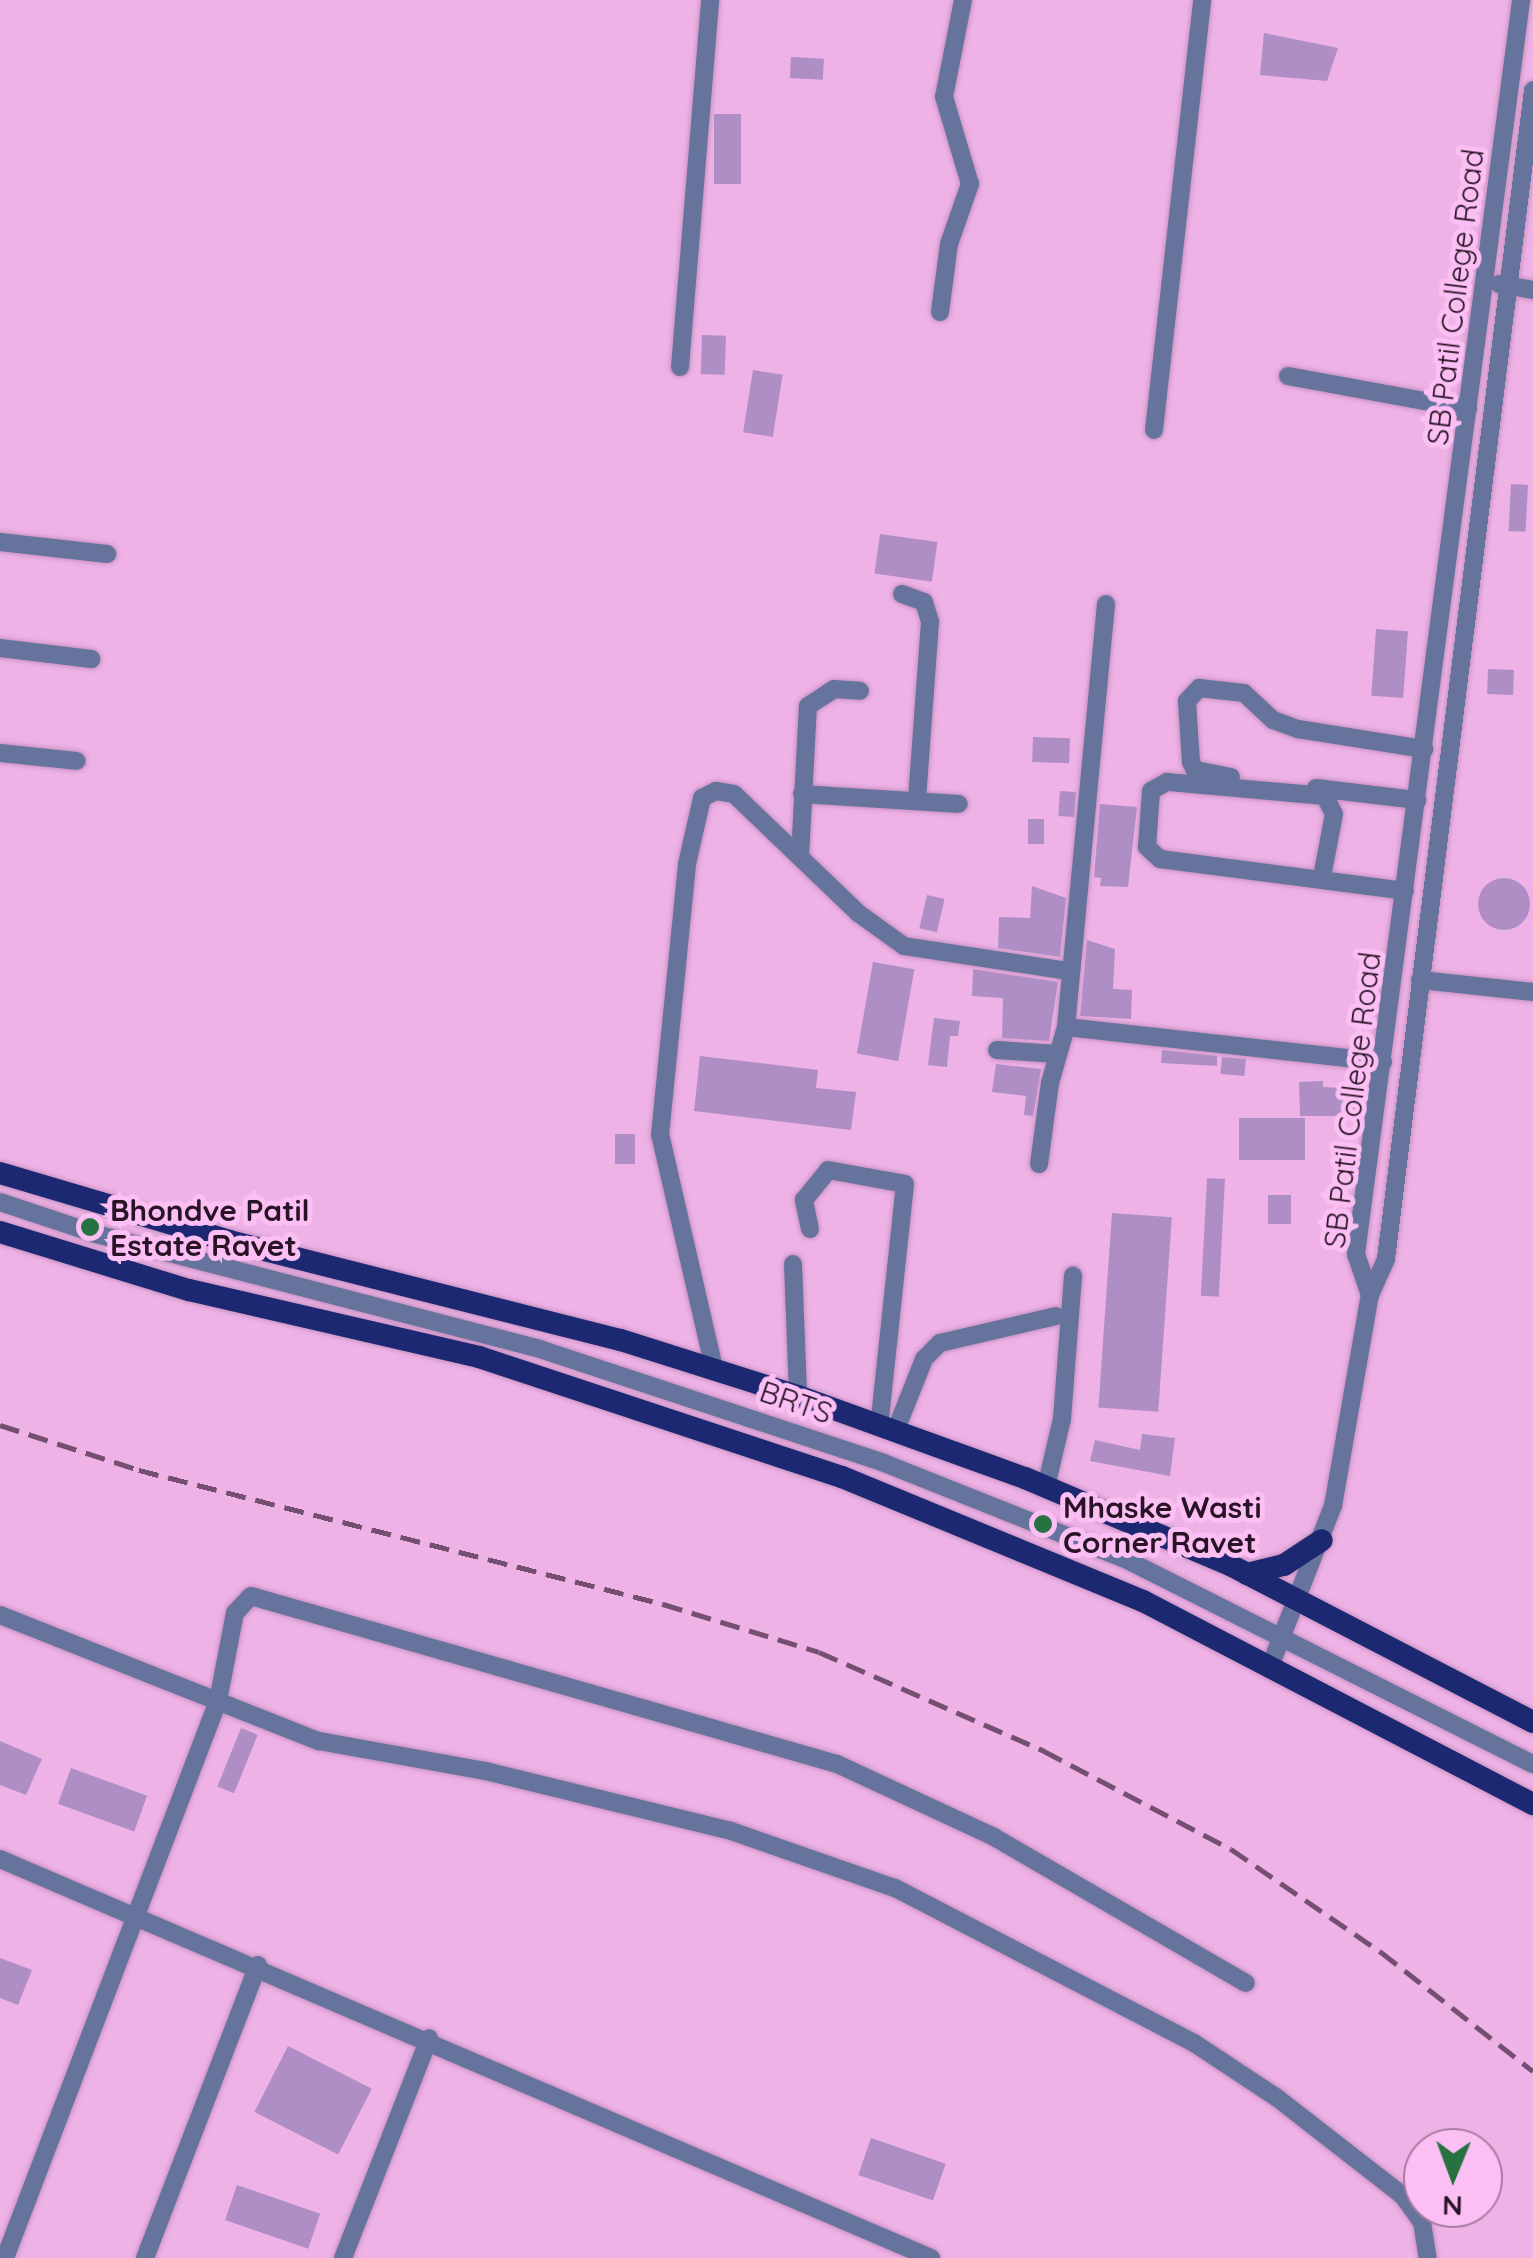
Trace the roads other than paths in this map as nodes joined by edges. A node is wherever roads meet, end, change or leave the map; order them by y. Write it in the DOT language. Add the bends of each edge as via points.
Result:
graph roads {
  1 [pos="710,0"];
  2 [pos="962,0"];
  3 [pos="1202,0"];
  4 [pos="1520,0"];
  5 [pos="1533,90"];
  6 [pos="1484,281"];
  7 [pos="1510,286"];
  8 [pos="1533,290"];
  9 [pos="940,312"];
  10 [pos="680,367"];
  11 [pos="1288,376"];
  12 [pos="1468,409"];
  13 [pos="1154,430"];
  14 [pos="0,542"];
  15 [pos="107,554"];
  16 [pos="902,594"];
  17 [pos="1106,604"];
  18 [pos="0,648"];
  19 [pos="91,660"];
  20 [pos="860,691"];
  21 [pos="1424,749"];
  22 [pos="0,753"];
  23 [pos="77,761"];
  24 [pos="802,794"];
  25 [pos="1417,800"];
  26 [pos="917,801"];
  27 [pos="959,804"];
  28 [pos="800,856"];
  29 [pos="1322,877"];
  30 [pos="1405,891"];
  31 [pos="1068,971"];
  32 [pos="1420,980"];
  33 [pos="1533,992"];
  34 [pos="1066,1027"];
  35 [pos="997,1050"];
  36 [pos="1057,1054"];
  37 [pos="1383,1062"];
  38 [pos="1040,1164"];
  39 [pos="0,1174"];
  40 [pos="0,1202"];
  41 [pos="810,1229"];
  42 [pos="0,1232"];
  43 [pos="793,1264"];
  44 [pos="1073,1275"];
  45 [pos="1370,1295"];
  46 [pos="1056,1316"];
  47 [pos="714,1368"];
  48 [pos="798,1396"];
  49 [pos="888,1429"];
  50 [pos="1046,1487"];
  51 [pos="1322,1540"];
  52 [pos="1247,1574"];
  53 [pos="1301,1600"];
  54 [pos="0,1615"];
  55 [pos="1284,1638"];
  56 [pos="1269,1670"];
  57 [pos="218,1701"];
  58 [pos="1533,1722"];
  59 [pos="1533,1764"];
  60 [pos="1533,1804"];
  61 [pos="0,1859"];
  62 [pos="132,1914"];
  63 [pos="258,1965"];
  64 [pos="1246,1983"];
  65 [pos="430,2038"];
  66 [pos="5,2258"];
  67 [pos="145,2258"];
  68 [pos="343,2258"];
  69 [pos="931,2258"];
  70 [pos="1428,2258"];
  1 -- 10 [label="street"];
  2 -- 9 [label="street" via="944,97 970,184 949,244"];
  3 -- 13 [label="street"];
  4 -- 6 [label="street, SB Patil College Road"];
  5 -- 7 [label="street, SB Patil College Road"];
  6 -- 7 [label="street"];
  6 -- 12 [label="street, SB Patil College Road"];
  7 -- 8 [label="street"];
  7 -- 32 [label="street, SB Patil College Road"];
  11 -- 12 [label="street"];
  12 -- 21 [label="street, SB Patil College Road"];
  14 -- 15 [label="street"];
  16 -- 26 [label="street" via="924,602 930,622"];
  17 -- 31 [label="street"];
  18 -- 19 [label="street"];
  20 -- 24 [label="street" via="834,689 808,706"];
  21 -- 25 [label="street, SB Patil College Road"];
  21 -- 25 [label="street" via="1298,729 1228,690 1199,688 1187,702 1195,770"];
  22 -- 23 [label="street"];
  24 -- 26 [label="street"];
  24 -- 28 [label="street"];
  25 -- 30 [label="street, SB Patil College Road"];
  26 -- 27 [label="street"];
  28 -- 31 [label="street" via="904,946"];
  28 -- 47 [label="street" via="734,794 716,791 696,808 660,1135"];
  29 -- 29 [label="street" via="1150,855 1151,791 1166,782 1325,796 1334,814"];
  29 -- 30 [label="street"];
  30 -- 37 [label="street, SB Patil College Road"];
  31 -- 34 [label="street"];
  32 -- 33 [label="street"];
  32 -- 45 [label="street, SB Patil College Road" via="1386,1259"];
  34 -- 36 [label="street"];
  34 -- 37 [label="street"];
  35 -- 36 [label="street"];
  36 -- 38 [label="street"];
  37 -- 45 [label="street, SB Patil College Road" via="1356,1254"];
  39 -- 47 [label="main road"];
  40 -- 55 [label="street, BRTS" via="113,1238 540,1349 765,1420 1108,1551"];
  41 -- 49 [label="street" via="804,1200 820,1174 846,1170 905,1184"];
  42 -- 56 [label="main road" via="190,1290 479,1357 842,1477 1142,1600"];
  43 -- 48 [label="street"];
  44 -- 50 [label="street" via="1062,1420"];
  45 -- 51 [label="street"];
  46 -- 49 [label="street" via="940,1343 924,1359"];
  47 -- 48 [label="main road"];
  48 -- 49 [label="main road"];
  49 -- 50 [label="main road"];
  50 -- 52 [label="main road"];
  51 -- 52 [label="main road" via="1284,1566"];
  51 -- 53 [label="street"];
  52 -- 53 [label="main road"];
  53 -- 55 [label="street"];
  53 -- 58 [label="main road"];
  54 -- 57 [label="street"];
  55 -- 56 [label="street"];
  55 -- 59 [label="street, BRTS"];
  56 -- 60 [label="main road"];
  57 -- 62 [label="street"];
  57 -- 64 [label="street" via="235,1614 251,1596 837,1764 994,1836"];
  57 -- 70 [label="street" via="320,1741 484,1771 731,1831 925,1902 1194,2043 1341,2142 1416,2210"];
  61 -- 62 [label="street"];
  62 -- 63 [label="street"];
  62 -- 66 [label="street"];
  63 -- 65 [label="street"];
  63 -- 67 [label="street"];
  65 -- 68 [label="street"];
  65 -- 69 [label="street"];
}
